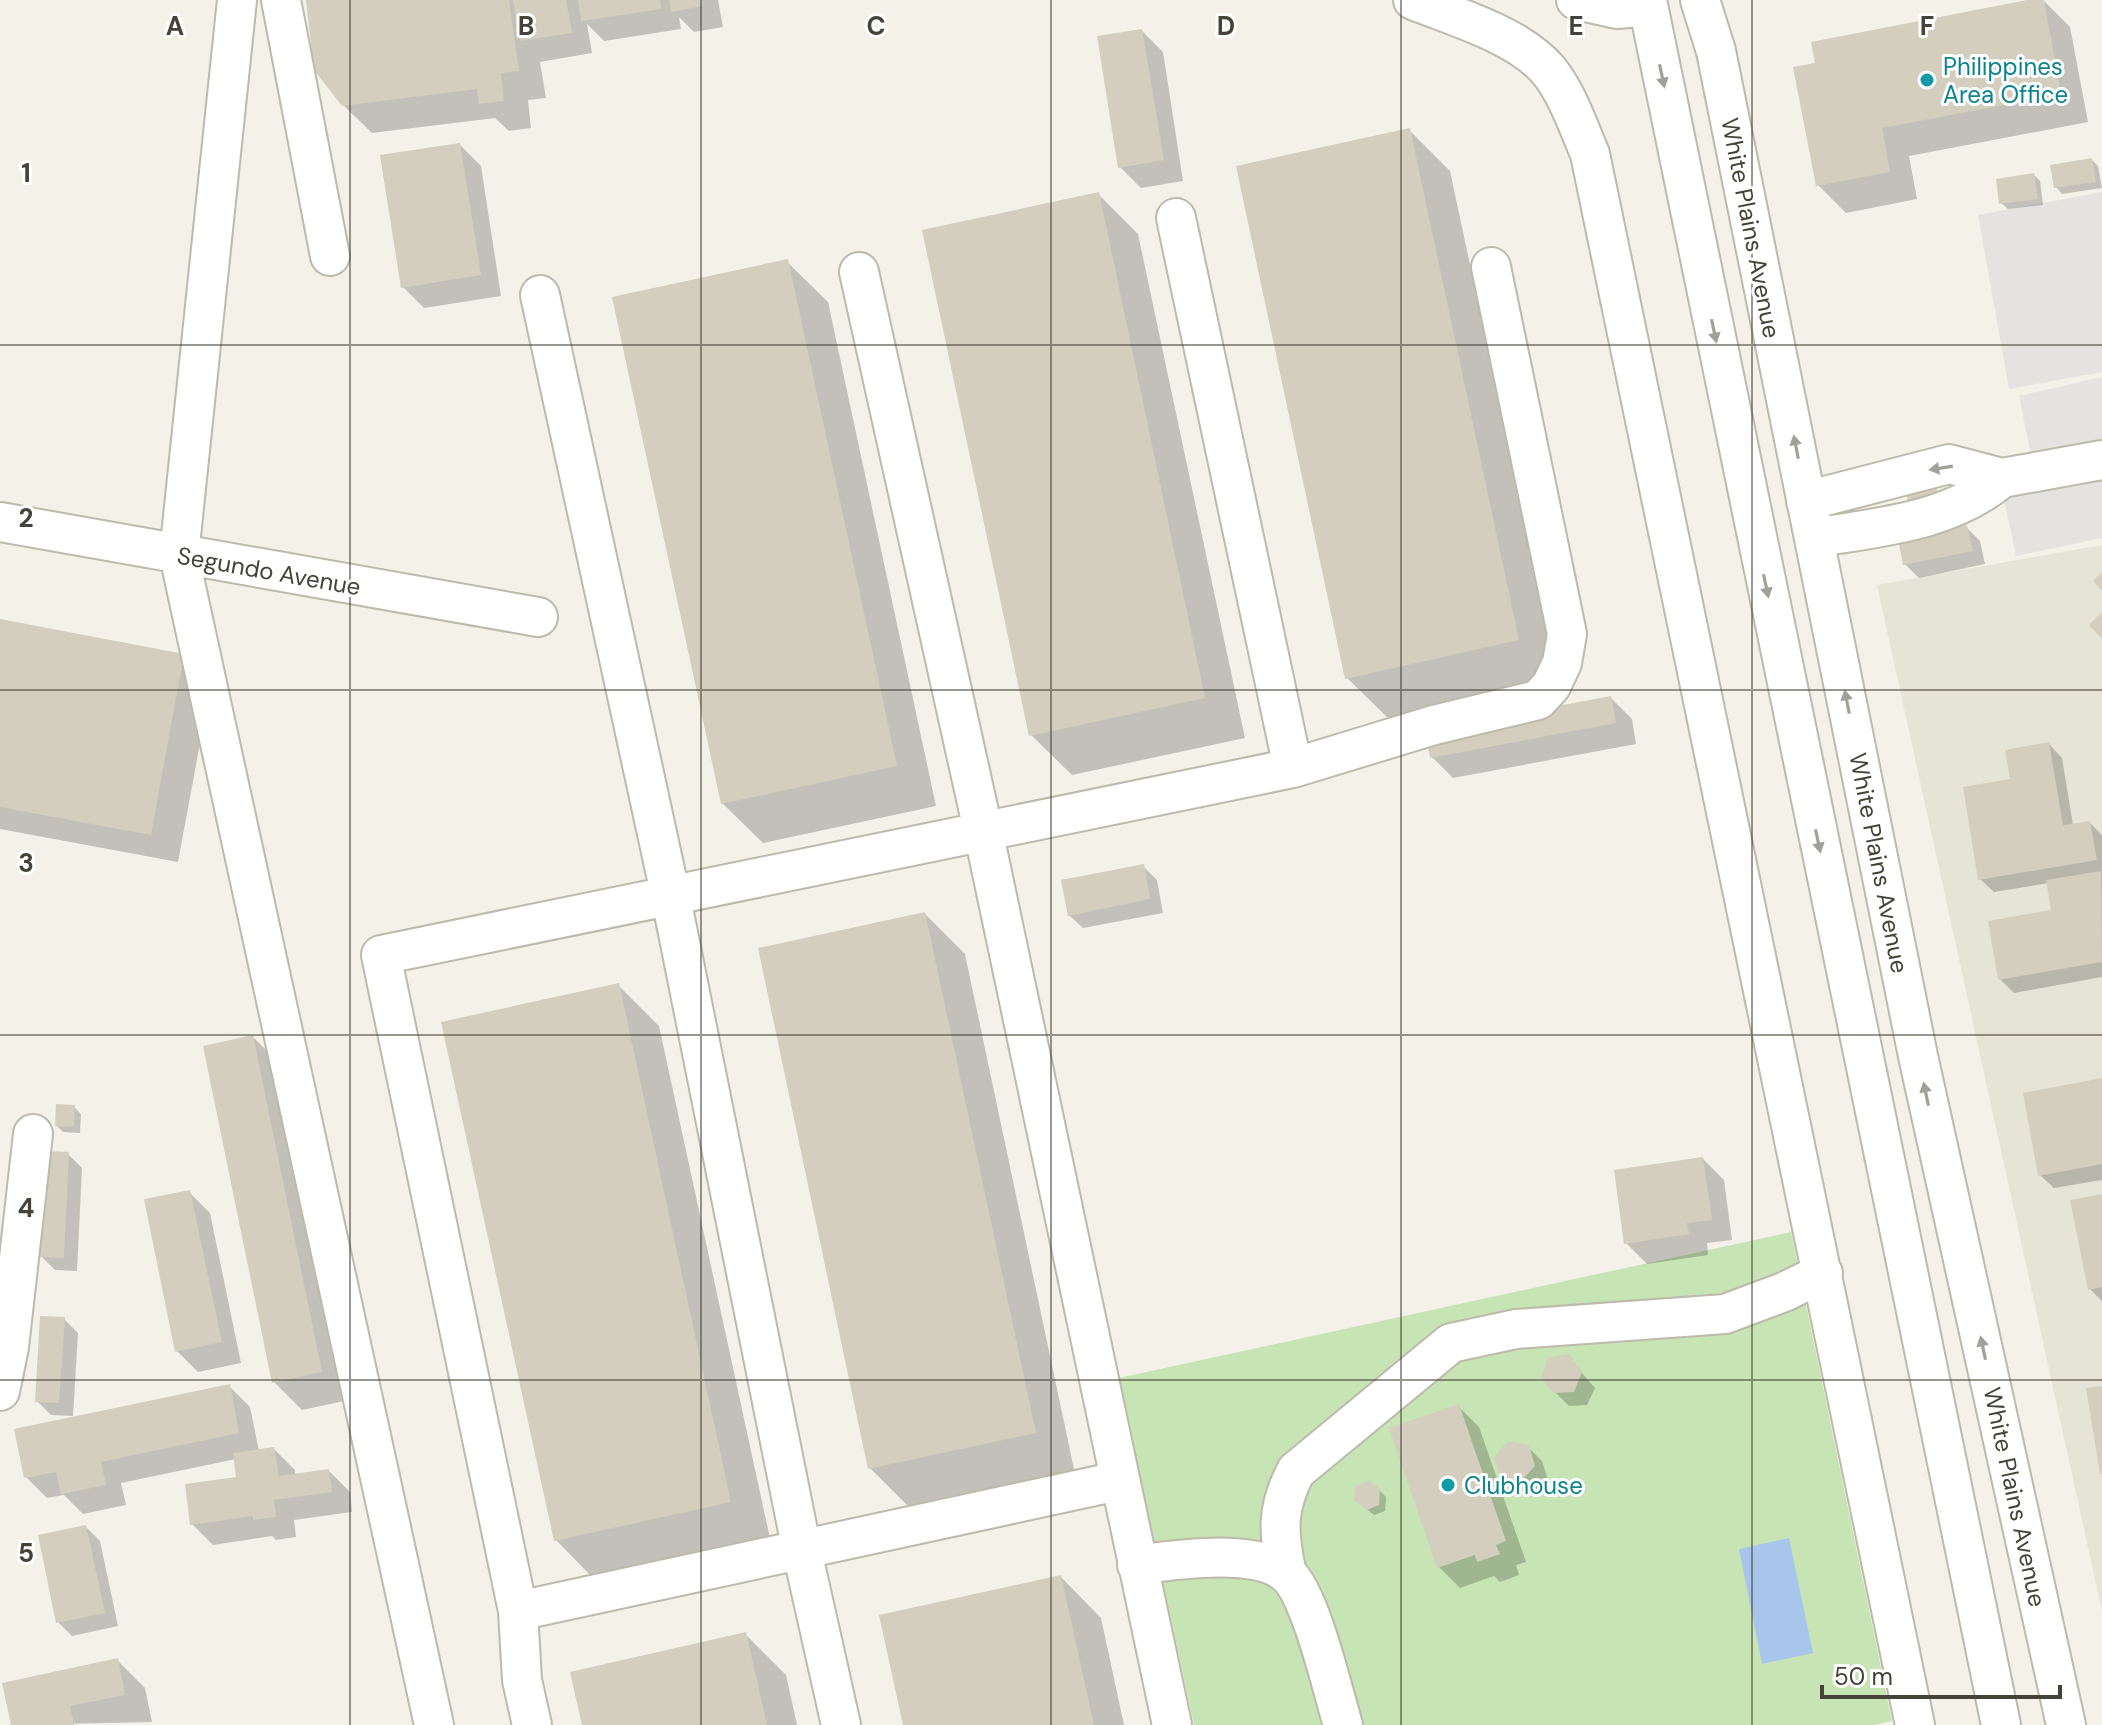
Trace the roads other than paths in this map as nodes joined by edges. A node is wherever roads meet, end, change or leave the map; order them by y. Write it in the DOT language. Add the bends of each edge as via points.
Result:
graph roads {
  1 [pos="237,0"];
  2 [pos="281,0"];
  3 [pos="1413,0"];
  4 [pos="1576,0"];
  5 [pos="1700,0"];
  6 [pos="1726,0"];
  7 [pos="1648,3"];
  8 [pos="1716,51"];
  9 [pos="1176,218"];
  10 [pos="330,256"];
  11 [pos="1491,267"];
  12 [pos="859,272"];
  13 [pos="540,295"];
  14 [pos="2102,460"];
  15 [pos="1810,520"];
  16 [pos="0,522"];
  17 [pos="179,555"];
  18 [pos="538,617"];
  19 [pos="1293,768"];
  20 [pos="983,830"];
  21 [pos="670,893"];
  22 [pos="1918,1056"];
  23 [pos="1864,1067"];
  24 [pos="33,1134"];
  25 [pos="1823,1273"];
  26 [pos="0,1391"];
  27 [pos="1118,1481"];
  28 [pos="802,1551"];
  29 [pos="1137,1565"];
  30 [pos="1287,1574"];
  31 [pos="518,1611"];
  32 [pos="434,1725"];
  33 [pos="532,1725"];
  34 [pos="841,1725"];
  35 [pos="1172,1725"];
  36 [pos="1343,1725"];
  37 [pos="1915,1725"];
  38 [pos="2001,1725"];
  39 [pos="2066,1725"];
  1 -- 17 [label="street"];
  2 -- 10 [label="street"];
  3 -- 25 [label="street" via="1501,36 1547,69 1566,97 1590,154"];
  4 -- 7 [label="street" via="1617,9"];
  5 -- 8 [label="street, White Plains Avenue"];
  6 -- 8 [label="street"];
  7 -- 23 [label="street, one-way"];
  15 -- 8 [label="street, White Plains Avenue, one-way"];
  9 -- 19 [label="street"];
  11 -- 19 [label="street" via="1567,634 1562,663 1538,700"];
  12 -- 20 [label="street"];
  13 -- 21 [label="street"];
  14 -- 15 [label="street" via="2002,478 1980,496 1945,512"];
  22 -- 15 [label="street, White Plains Avenue, one-way"];
  16 -- 17 [label="street, Segundo Avenue"];
  17 -- 18 [label="street, Segundo Avenue"];
  17 -- 32 [label="street"];
  19 -- 20 [label="street"];
  20 -- 21 [label="street"];
  20 -- 27 [label="street"];
  21 -- 28 [label="street"];
  21 -- 31 [label="street" via="381,955"];
  22 -- 23 [label="street"];
  39 -- 22 [label="street, White Plains Avenue, one-way"];
  23 -- 38 [label="street"];
  24 -- 26 [label="street"];
  25 -- 30 [label="street" via="1725,1314 1516,1329 1451,1343 1296,1471 1283,1496 1279,1537"];
  25 -- 37 [label="street"];
  27 -- 28 [label="street"];
  27 -- 29 [label="street"];
  28 -- 31 [label="street"];
  28 -- 34 [label="street"];
  29 -- 30 [label="street" via="1211,1556"];
  29 -- 35 [label="street"];
  30 -- 36 [label="street" via="1304,1600"];
  31 -- 33 [label="street" via="522,1680"];
}
